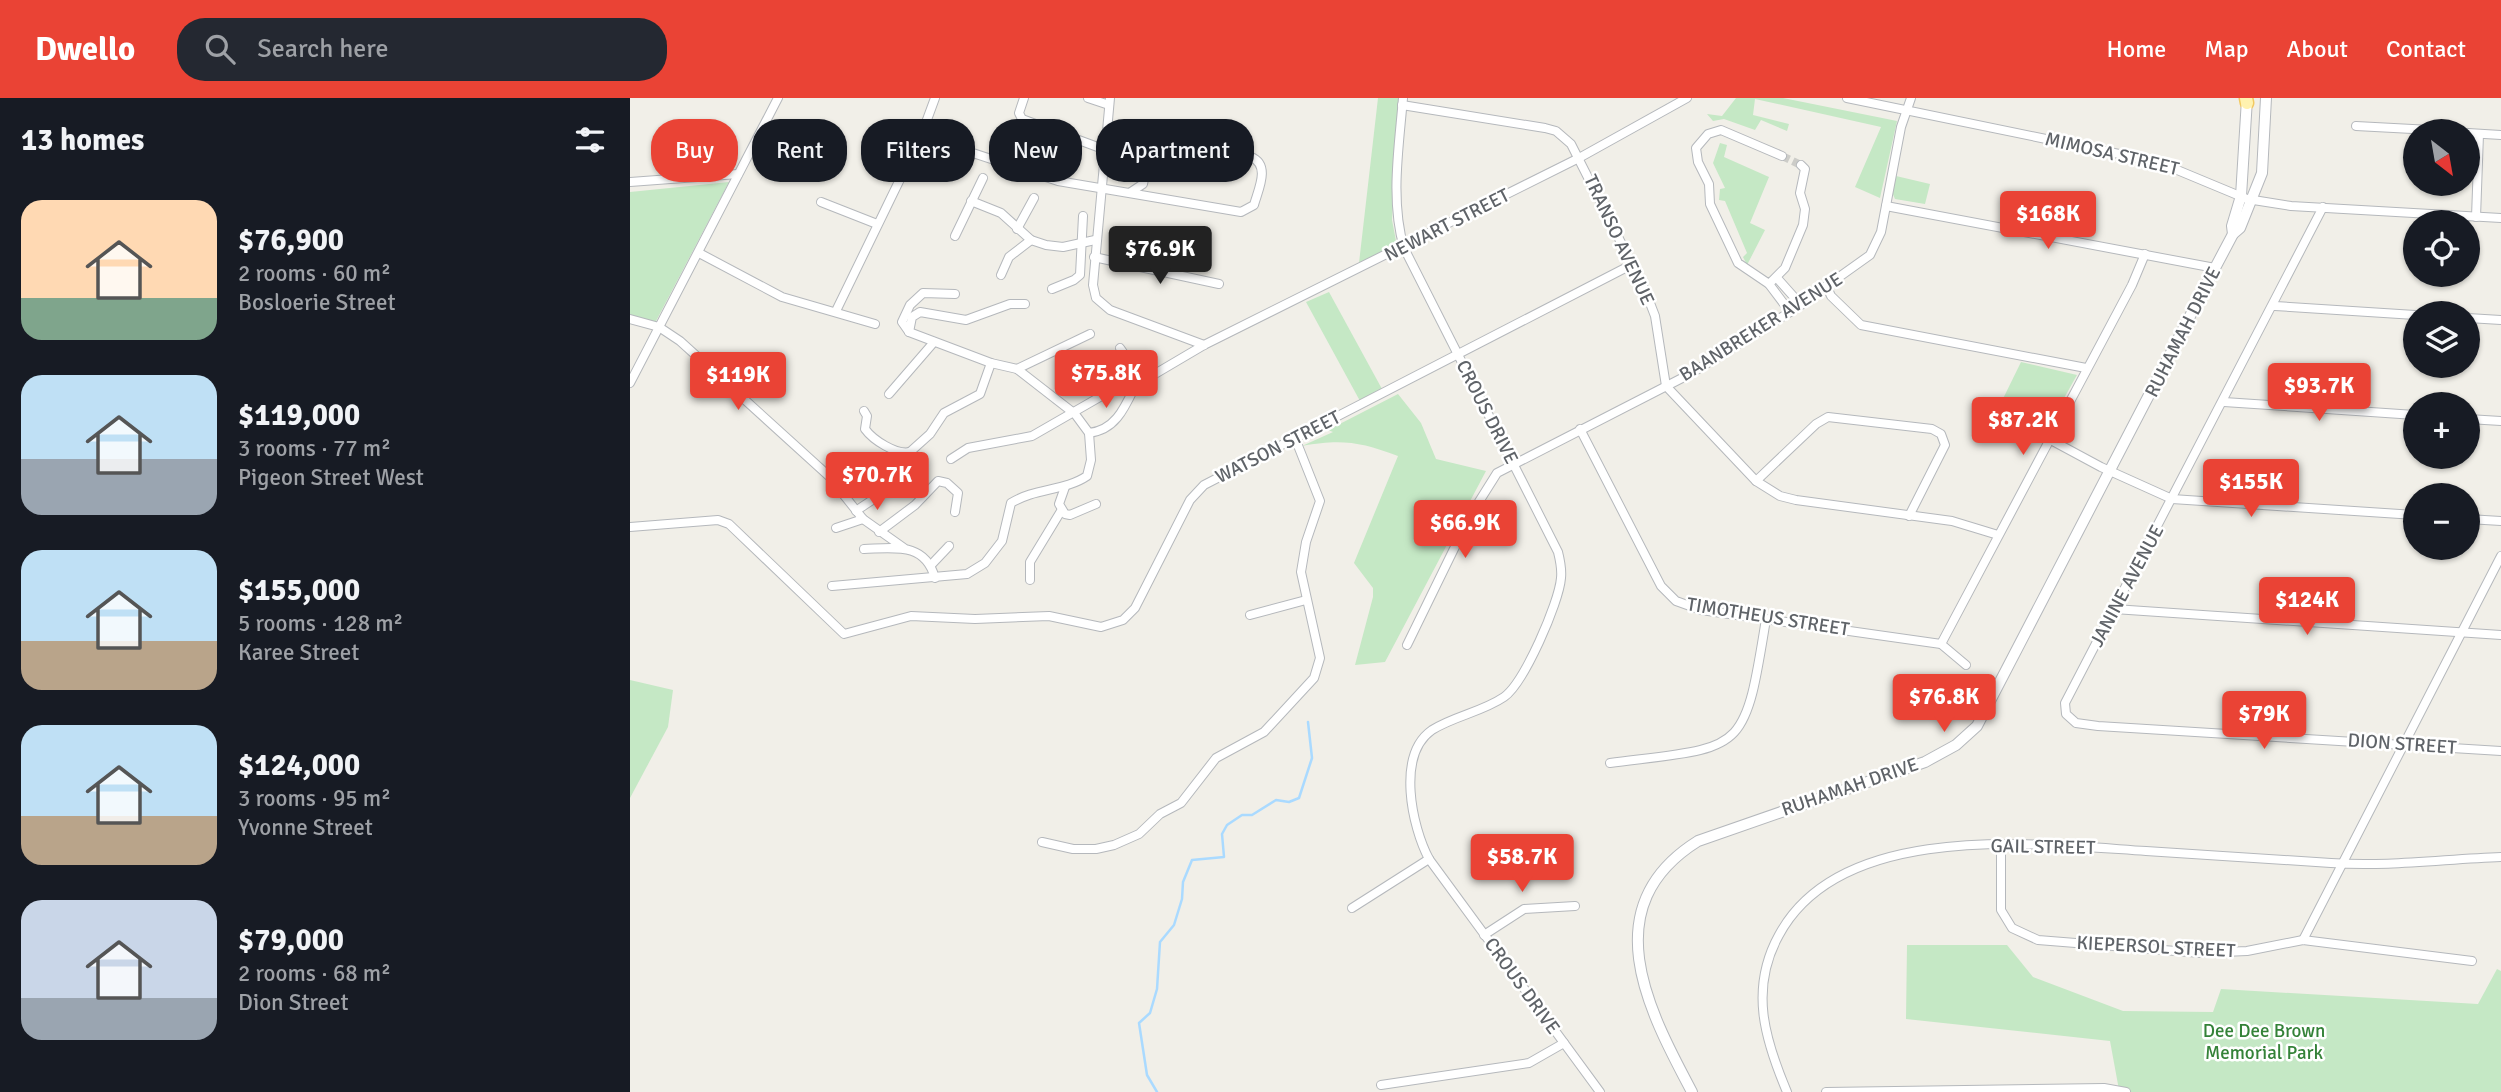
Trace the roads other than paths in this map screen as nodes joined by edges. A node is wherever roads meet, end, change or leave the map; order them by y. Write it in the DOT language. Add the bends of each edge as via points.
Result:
graph roads {
  1 [pos="778,98"];
  2 [pos="935,98"];
  3 [pos="1024,98"];
  4 [pos="1088,98"];
  5 [pos="1687,98"];
  6 [pos="1847,98"];
  7 [pos="1911,98"];
  8 [pos="2266,98"];
  9 [pos="2247,100"];
  10 [pos="1109,101"];
  11 [pos="1404,104"];
  12 [pos="1908,109"];
  13 [pos="927,119"];
  14 [pos="1107,119"];
  15 [pos="2356,126"];
  16 [pos="2403,128"];
  17 [pos="2480,134"];
  18 [pos="2501,135"];
  19 [pos="1096,146"];
  20 [pos="975,154"];
  21 [pos="1782,156"];
  22 [pos="1579,158"];
  23 [pos="1801,165"];
  24 [pos="738,174"];
  25 [pos="983,178"];
  26 [pos="651,180"];
  27 [pos="630,182"];
  28 [pos="734,182"];
  29 [pos="898,182"];
  30 [pos="1101,182"];
  31 [pos="1101,186"];
  32 [pos="1131,192"];
  33 [pos="2241,196"];
  34 [pos="1034,198"];
  35 [pos="2253,200"];
  36 [pos="971,201"];
  37 [pos="821,202"];
  38 [pos="1886,206"];
  39 [pos="2323,207"];
  40 [pos="2403,212"];
  41 [pos="1083,216"];
  42 [pos="2480,217"];
  43 [pos="2501,218"];
  44 [pos="877,224"];
  45 [pos="1017,229"];
  46 [pos="2233,234"];
  47 [pos="955,236"];
  48 [pos="1031,240"];
  49 [pos="1095,240"];
  50 [pos="1080,243"];
  51 [pos="1404,248"];
  52 [pos="699,254"];
  53 [pos="2145,254"];
  54 [pos="1094,257"];
  55 [pos="1633,264"];
  56 [pos="2215,268"];
  57 [pos="1001,275"];
  58 [pos="1777,278"];
  59 [pos="1219,284"];
  60 [pos="1769,284"];
  61 [pos="1827,287"];
  62 [pos="1052,289"];
  63 [pos="955,293"];
  64 [pos="1025,304"];
  65 [pos="1801,305"];
  66 [pos="2275,306"];
  67 [pos="836,311"];
  68 [pos="1790,312"];
  69 [pos="2403,313"];
  70 [pos="630,319"];
  71 [pos="2480,319"];
  72 [pos="2501,320"];
  73 [pos="875,324"];
  74 [pos="659,327"];
  75 [pos="909,332"];
  76 [pos="1090,334"];
  77 [pos="934,342"];
  78 [pos="1204,345"];
  79 [pos="1120,348"];
  80 [pos="1458,355"];
  81 [pos="991,363"];
  82 [pos="2086,368"];
  83 [pos="1017,369"];
  84 [pos="630,383"];
  85 [pos="1140,383"];
  86 [pos="1666,386"];
  87 [pos="889,394"];
  88 [pos="2224,402"];
  89 [pos="864,411"];
  90 [pos="1075,414"];
  91 [pos="2403,414"];
  92 [pos="2480,420"];
  93 [pos="2501,421"];
  94 [pos="1580,429"];
  95 [pos="1089,433"];
  96 [pos="1295,438"];
  97 [pos="2049,439"];
  98 [pos="909,452"];
  99 [pos="951,459"];
  100 [pos="1514,464"];
  101 [pos="2111,471"];
  102 [pos="831,478"];
  103 [pos="1756,481"];
  104 [pos="1065,487"];
  105 [pos="839,489"];
  106 [pos="2172,499"];
  107 [pos="1096,504"];
  108 [pos="856,511"];
  109 [pos="1060,511"];
  110 [pos="955,512"];
  111 [pos="2403,514"];
  112 [pos="1909,516"];
  113 [pos="863,519"];
  114 [pos="2480,520"];
  115 [pos="2501,521"];
  116 [pos="630,527"];
  117 [pos="836,528"];
  118 [pos="879,532"];
  119 [pos="1998,536"];
  120 [pos="949,546"];
  121 [pos="904,548"];
  122 [pos="864,549"];
  123 [pos="2501,556"];
  124 [pos="931,565"];
  125 [pos="934,578"];
  126 [pos="1030,579"];
  127 [pos="832,586"];
  128 [pos="1306,600"];
  129 [pos="2114,609"];
  130 [pos="1250,615"];
  131 [pos="1766,619"];
  132 [pos="2462,633"];
  133 [pos="2501,635"];
  134 [pos="1941,644"];
  135 [pos="1407,645"];
  136 [pos="1966,665"];
  137 [pos="2065,703"];
  138 [pos="2403,744"];
  139 [pos="2501,751"];
  140 [pos="1610,764"];
  141 [pos="1042,842"];
  142 [pos="2001,845"];
  143 [pos="2501,857"];
  144 [pos="1429,859"];
  145 [pos="2341,864"];
  146 [pos="1575,906"];
  147 [pos="1352,908"];
  148 [pos="1484,935"];
  149 [pos="2303,940"];
  150 [pos="2472,961"];
  151 [pos="1564,1043"];
  152 [pos="1381,1085"];
  153 [pos="1600,1092"];
  154 [pos="1692,1092"];
  155 [pos="1787,1092"];
  156 [pos="1826,1092"];
  157 [pos="1836,1092"];
  158 [pos="2126,1092"];
  1 -- 24 [label="street"];
  2 -- 13 [label="street"];
  3 -- 19 [label="street" via="1019,113 1022,119"];
  4 -- 10 [label="street"];
  5 -- 22 [label="street, NEWART STREET"];
  6 -- 12 [label="street, MIMOSA STREET"];
  7 -- 12 [label="street, BAANBREKER AVENUE"];
  8 -- 35 [label="street, RUHAMAH DRIVE" via="2262,173"];
  9 -- 33 [label="street, RUHAMAH DRIVE"];
  10 -- 14 [label="street"];
  11 -- 22 [label="street, TRANSO AVENUE" via="1556,131"];
  11 -- 51 [label="street, CROUS DRIVE" via="1396,202"];
  12 -- 33 [label="street, MIMOSA STREET" via="2158,162"];
  12 -- 38 [label="street, BAANBREKER AVENUE"];
  15 -- 16 [label="street"];
  17 -- 18 [label="street"];
  20 -- 31 [label="street" via="1048,178"];
  21 -- 60 [label="street" via="1721,130 1708,134 1696,148 1709,184 1710,204 1738,263"];
  22 -- 51 [label="street, NEWART STREET"];
  22 -- 55 [label="street, TRANSO AVENUE"];
  23 -- 58 [label="street" via="1805,169 1800,193 1806,212"];
  25 -- 36 [label="street"];
  26 -- 27 [label="street"];
  28 -- 52 [label="street"];
  29 -- 44 [label="street"];
  30 -- 31 [label="street"];
  31 -- 32 [label="street"];
  31 -- 49 [label="street"];
  32 -- 32 [label="street" via="1241,212 1253,207 1263,171 1256,159 1164,140 1151,146 1143,184"];
  33 -- 35 [label="street, MIMOSA STREET"];
  33 -- 46 [label="street, RUHAMAH DRIVE"];
  34 -- 45 [label="street"];
  35 -- 39 [label="street, MIMOSA STREET"];
  35 -- 46 [label="street, RUHAMAH DRIVE"];
  36 -- 45 [label="street" via="1002,213"];
  36 -- 47 [label="street"];
  37 -- 44 [label="street"];
  38 -- 53 [label="street"];
  38 -- 61 [label="street, BAANBREKER AVENUE" via="1870,256"];
  39 -- 40 [label="street, MIMOSA STREET"];
  39 -- 66 [label="street, JANINE AVENUE"];
  41 -- 50 [label="street"];
  42 -- 43 [label="street, MIMOSA STREET"];
  44 -- 67 [label="street"];
  45 -- 48 [label="street"];
  46 -- 56 [label="street, RUHAMAH DRIVE"];
  48 -- 50 [label="street" via="1058,248"];
  48 -- 57 [label="street" via="1009,257"];
  49 -- 50 [label="street"];
  49 -- 54 [label="street"];
  50 -- 62 [label="street" via="1080,275"];
  51 -- 78 [label="street, NEWART STREET"];
  51 -- 80 [label="street, CROUS DRIVE"];
  52 -- 67 [label="street" via="782,297"];
  52 -- 74 [label="street"];
  53 -- 56 [label="street"];
  53 -- 82 [label="street"];
  54 -- 59 [label="street"];
  54 -- 78 [label="street" via="1094,292 1103,305"];
  55 -- 80 [label="street, WATSON STREET"];
  55 -- 86 [label="street, TRANSO AVENUE" via="1654,316"];
  56 -- 101 [label="street, RUHAMAH DRIVE"];
  58 -- 60 [label="street"];
  58 -- 65 [label="street"];
  60 -- 68 [label="street"];
  61 -- 65 [label="street, BAANBREKER AVENUE"];
  61 -- 82 [label="street" via="1861,325"];
  63 -- 75 [label="street" via="919,295 902,317"];
  64 -- 75 [label="street" via="1010,304 966,320 920,312 912,317"];
  65 -- 68 [label="street, BAANBREKER AVENUE"];
  66 -- 69 [label="street"];
  66 -- 88 [label="street, JANINE AVENUE"];
  67 -- 73 [label="street"];
  68 -- 86 [label="street, BAANBREKER AVENUE"];
  70 -- 74 [label="street"];
  71 -- 72 [label="street"];
  74 -- 84 [label="street"];
  74 -- 102 [label="street"];
  75 -- 77 [label="street"];
  76 -- 83 [label="street"];
  77 -- 81 [label="street"];
  77 -- 87 [label="street"];
  78 -- 85 [label="street, NEWART STREET"];
  79 -- 85 [label="street"];
  80 -- 96 [label="street, WATSON STREET"];
  80 -- 100 [label="street, CROUS DRIVE"];
  81 -- 83 [label="street"];
  81 -- 98 [label="street" via="980,394 944,413 930,434"];
  82 -- 97 [label="street"];
  83 -- 90 [label="street"];
  85 -- 90 [label="street, NEWART STREET" via="1120,386"];
  85 -- 95 [label="street" via="1113,424"];
  86 -- 94 [label="street, BAANBREKER AVENUE"];
  86 -- 103 [label="street"];
  88 -- 91 [label="street"];
  88 -- 106 [label="street, JANINE AVENUE"];
  89 -- 98 [label="street" via="869,434 898,452"];
  90 -- 95 [label="street"];
  90 -- 99 [label="street, NEWART STREET" via="1023,440 968,448"];
  92 -- 93 [label="street"];
  94 -- 100 [label="street, BAANBREKER AVENUE"];
  94 -- 131 [label="street, TIMOTHEUS STREET" via="1667,594 1686,607"];
  95 -- 104 [label="street" via="1089,472"];
  96 -- 116 [label="street, WATSON STREET" via="1196,492 1135,608 1116,623 1101,627 1049,617 911,616 844,634 773,562 724,521"];
  96 -- 128 [label="street" via="1320,501 1303,556"];
  97 -- 101 [label="street"];
  97 -- 119 [label="street"];
  98 -- 108 [label="street" via="911,464 904,475"];
  100 -- 135 [label="street, BAANBREKER AVENUE" via="1488,483"];
  100 -- 144 [label="street, CROUS DRIVE" via="1558,552 1560,586 1510,692 1429,732 1412,757 1411,788"];
  101 -- 106 [label="street"];
  101 -- 154 [label="street, RUHAMAH DRIVE" via="1986,710 1967,736 1925,762 1698,841 1680,852 1659,875 1639,920 1638,959 1661,1030"];
  103 -- 112 [label="street" via="1796,500"];
  103 -- 112 [label="street" via="1828,417 1931,429 1941,434 1945,445"];
  104 -- 109 [label="street"];
  104 -- 125 [label="street" via="1053,486 1015,500 1009,507 1005,535 985,563 967,574"];
  105 -- 108 [label="street"];
  106 -- 111 [label="street"];
  106 -- 129 [label="street, JANINE AVENUE"];
  107 -- 109 [label="street" via="1070,515"];
  108 -- 113 [label="street"];
  109 -- 126 [label="street" via="1030,562"];
  110 -- 118 [label="street" via="958,493 937,482"];
  112 -- 119 [label="street" via="1969,524"];
  113 -- 117 [label="street"];
  113 -- 118 [label="street"];
  114 -- 115 [label="street"];
  118 -- 121 [label="street"];
  119 -- 134 [label="street"];
  120 -- 124 [label="street"];
  121 -- 122 [label="street"];
  121 -- 124 [label="street"];
  123 -- 132 [label="street"];
  124 -- 125 [label="street"];
  125 -- 127 [label="street"];
  128 -- 130 [label="street"];
  128 -- 141 [label="street" via="1318,648 1318,669 1264,732 1216,758 1181,803 1134,837 1084,850"];
  129 -- 132 [label="street"];
  129 -- 137 [label="street, JANINE AVENUE"];
  131 -- 134 [label="street, TIMOTHEUS STREET"];
  131 -- 140 [label="street" via="1747,715 1729,741 1704,751"];
  132 -- 133 [label="street"];
  132 -- 138 [label="street"];
  134 -- 136 [label="street"];
  137 -- 138 [label="street, DION STREET" via="2071,721 2098,726"];
  138 -- 139 [label="street, DION STREET"];
  138 -- 145 [label="street"];
  142 -- 145 [label="street, GAIL STREET"];
  142 -- 149 [label="street, KIEPERSOL STREET" via="2001,910 2012,928 2038,940 2201,953 2247,951"];
  142 -- 155 [label="street, GAIL STREET" via="1932,850 1863,865 1822,886 1789,916 1767,962 1761,1006 1772,1056"];
  143 -- 145 [label="street, GAIL STREET"];
  144 -- 147 [label="street"];
  144 -- 148 [label="street, CROUS DRIVE"];
  145 -- 149 [label="street"];
  146 -- 148 [label="street" via="1524,909"];
  148 -- 151 [label="street, CROUS DRIVE"];
  149 -- 150 [label="street, KIEPERSOL STREET"];
  151 -- 152 [label="street" via="1534,1062"];
  151 -- 153 [label="street, CROUS DRIVE"];
  156 -- 157 [label="street"];
  157 -- 158 [label="street" via="2104,1088"];
}
